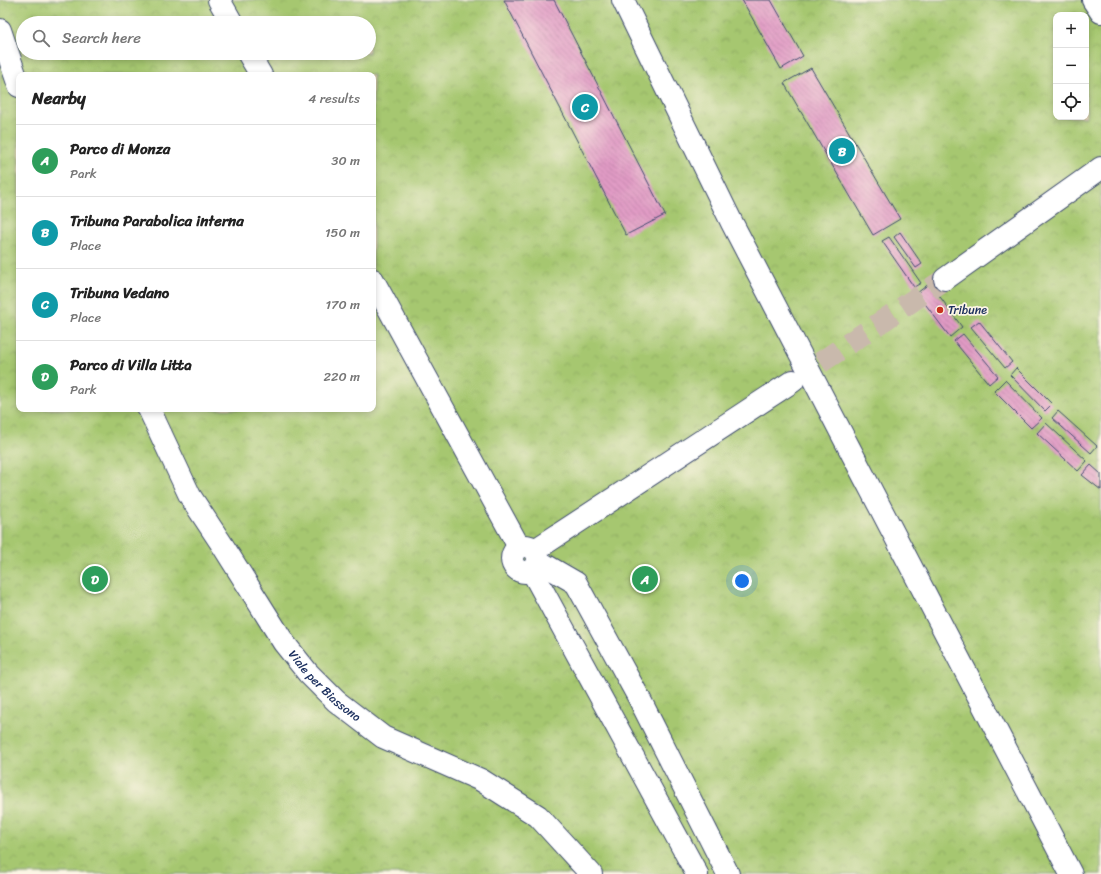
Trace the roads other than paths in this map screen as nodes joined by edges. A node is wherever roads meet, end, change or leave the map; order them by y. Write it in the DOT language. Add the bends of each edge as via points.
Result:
graph roads {
  1 [pos="219,0"];
  2 [pos="623,0"];
  3 [pos="1093,0"];
  4 [pos="1101,12"];
  5 [pos="228,16"];
  6 [pos="0,30"];
  7 [pos="252,60"];
  8 [pos="258,72"];
  9 [pos="16,77"];
  10 [pos="1101,168"];
  11 [pos="945,279"];
  12 [pos="376,285"];
  13 [pos="794,381"];
  14 [pos="150,412"];
  15 [pos="531,557"];
  16 [pos="591,874"];
  17 [pos="697,874"];
  18 [pos="728,874"];
  19 [pos="1071,874"];
  1 -- 5 [label="lane"];
  2 -- 19 [label="lane" via="732,223"];
  3 -- 4 [label="lane"];
  6 -- 9 [label="lane"];
  7 -- 8 [label="lane"];
  10 -- 11 [label="lane"];
  12 -- 15 [label="lane"];
  13 -- 15 [label="lane"];
  14 -- 16 [label="lane, Viale per Biassono" via="190,496 284,643 336,702 383,737 481,780 538,816"];
  15 -- 17 [label="lane"];
  15 -- 18 [label="lane" via="576,584 639,698"];
}
